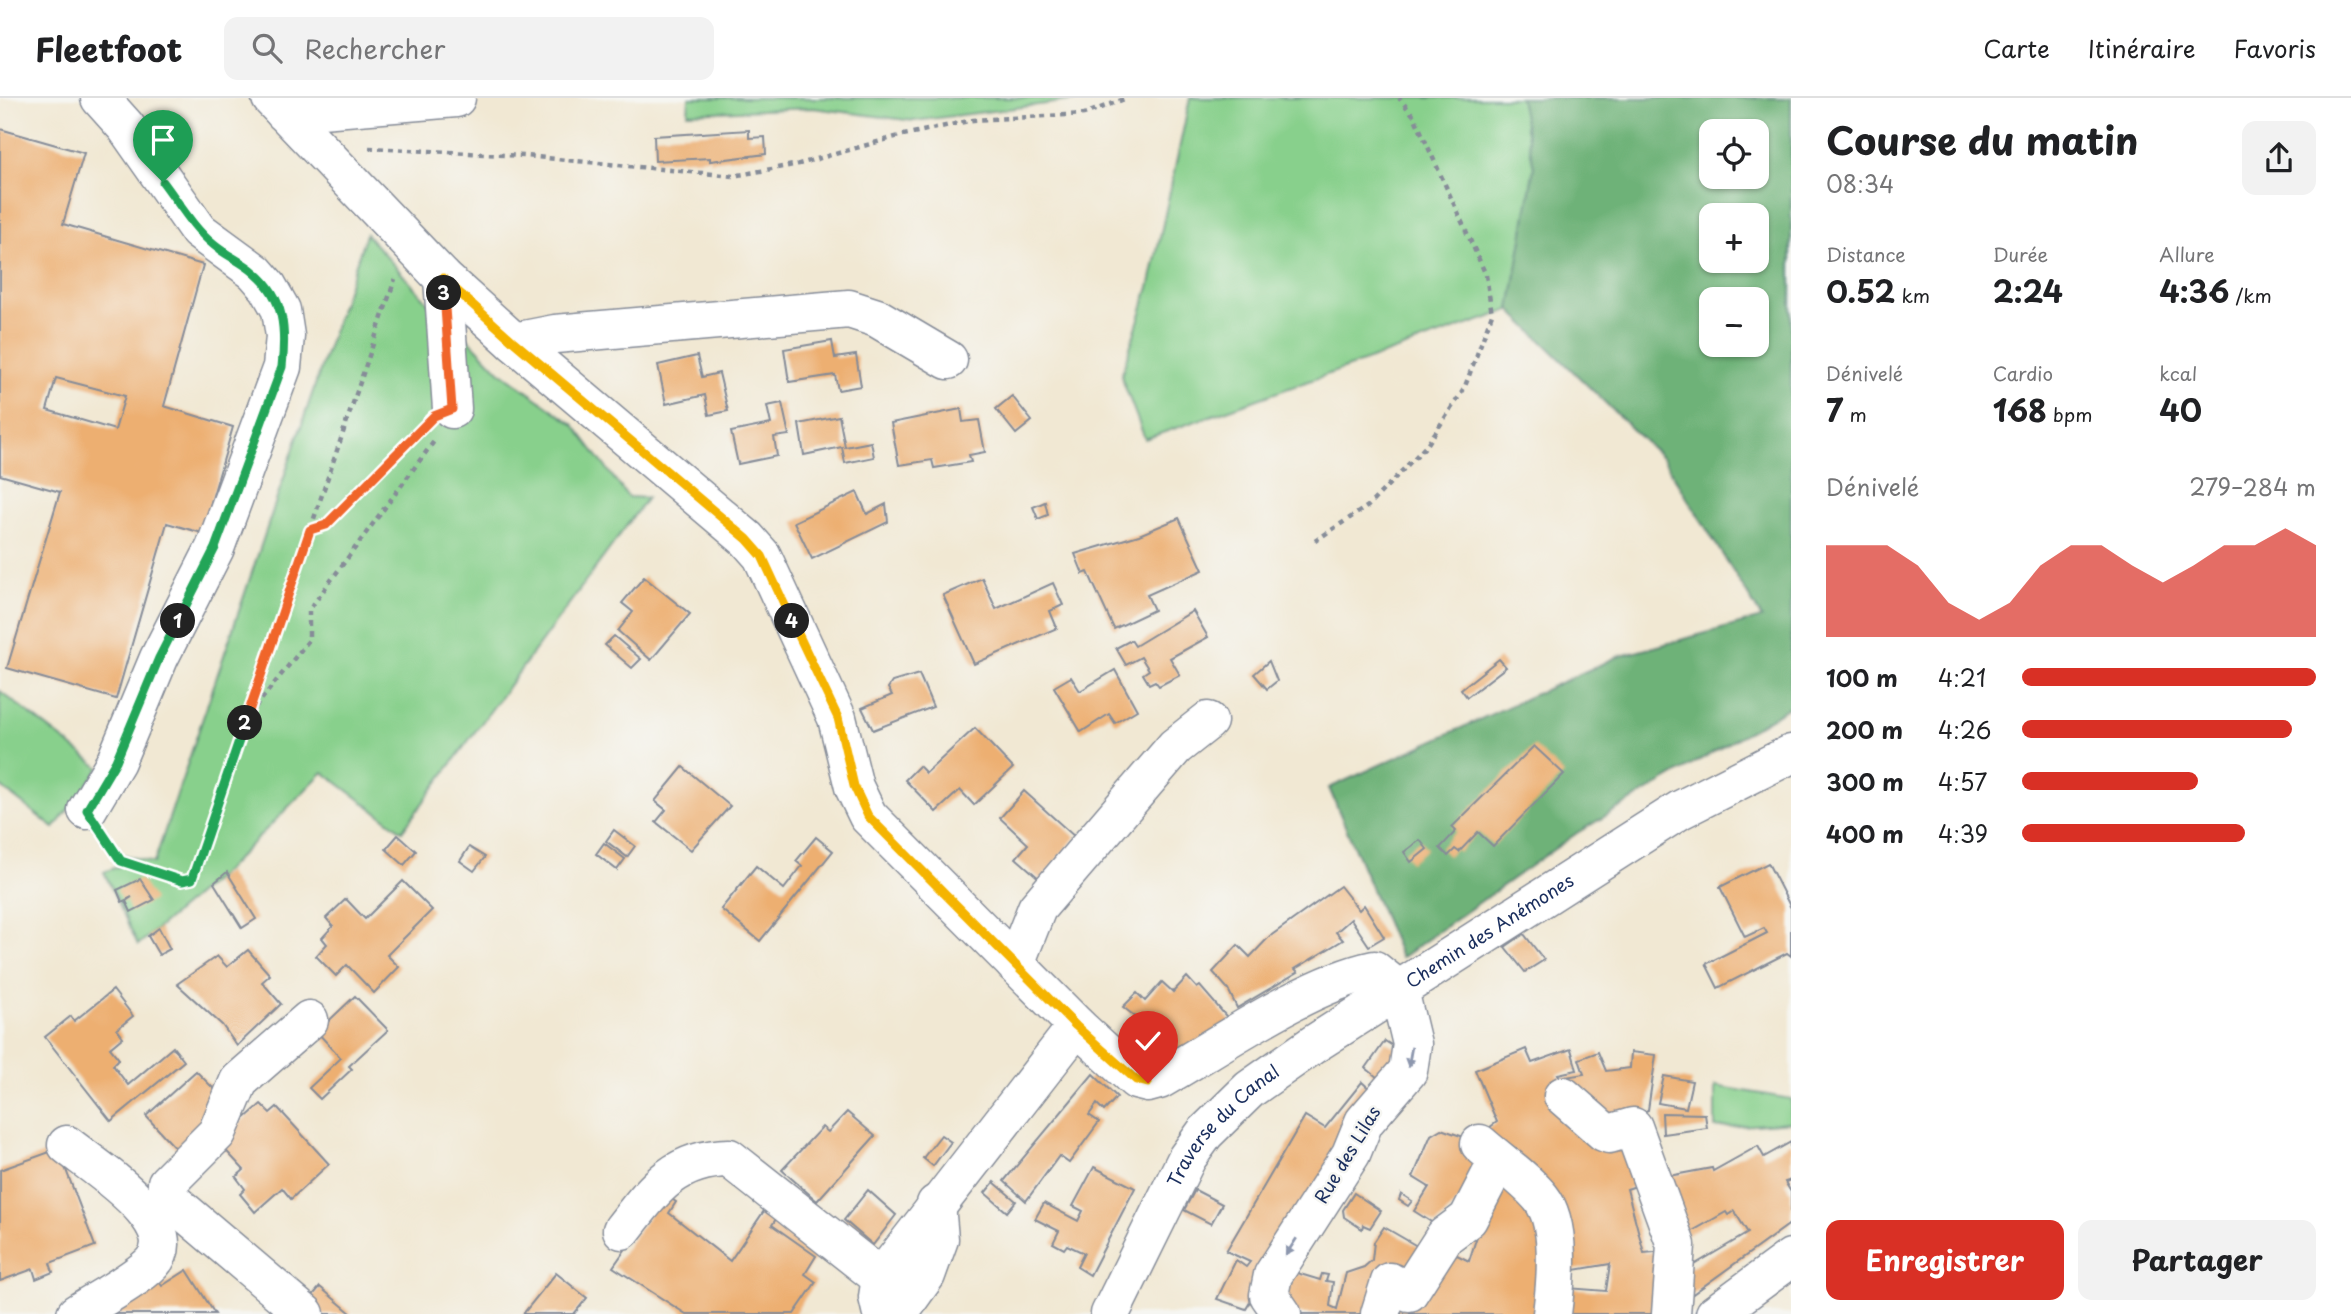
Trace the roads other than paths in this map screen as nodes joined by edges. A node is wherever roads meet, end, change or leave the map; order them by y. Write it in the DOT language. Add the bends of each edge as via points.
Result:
graph roads {
  1 [pos="100,98"];
  2 [pos="456,98"];
  3 [pos="408,100"];
  4 [pos="278,105"];
  5 [pos="443,278"];
  6 [pos="514,342"];
  7 [pos="948,359"];
  8 [pos="452,409"];
  9 [pos="1208,721"];
  10 [pos="1791,754"];
  11 [pos="87,810"];
  12 [pos="1015,964"];
  13 [pos="1399,990"];
  14 [pos="309,1020"];
  15 [pos="1076,1026"];
  16 [pos="1563,1096"];
  17 [pos="66,1145"];
  18 [pos="936,1204"];
  19 [pos="622,1230"];
  20 [pos="1791,1258"];
  21 [pos="882,1296"];
  22 [pos="76,1314"];
  23 [pos="305,1314"];
  24 [pos="898,1314"];
  25 [pos="1110,1314"];
  26 [pos="1282,1314"];
  27 [pos="1380,1314"];
  28 [pos="1552,1314"];
  29 [pos="1671,1314"];
  30 [pos="1715,1314"];
  1 -- 11 [label="street" via="126,127 199,231 268,287 281,310 285,335 282,367 215,548 159,658 116,761"];
  2 -- 3 [label="street"];
  3 -- 4 [label="street"];
  4 -- 5 [label="street, Chemin des Anémones"];
  5 -- 6 [label="street, Chemin des Anémones"];
  5 -- 8 [label="street"];
  6 -- 7 [label="street" via="555,334 849,309 877,318"];
  6 -- 12 [label="street, Chemin des Anémones" via="762,556 838,718 854,786 868,816"];
  9 -- 12 [label="street" via="1175,747 1037,908"];
  10 -- 13 [label="street, Chemin des Anémones" via="1679,810"];
  12 -- 15 [label="street, Chemin des Anémones"];
  13 -- 15 [label="street, Chemin des Anémones" via="1374,970 1347,975 1148,1083 1136,1080"];
  13 -- 25 [label="street, Traverse du Canal" via="1250,1089 1205,1133 1187,1158"];
  13 -- 26 [label="street, Rue des Lilas, one-way" via="1412,1044 1408,1071 1364,1122 1351,1154 1273,1276 1269,1295"];
  14 -- 23 [label="street" via="239,1081 217,1133 167,1183 167,1197"];
  15 -- 18 [label="street"];
  16 -- 29 [label="street" via="1604,1132 1633,1127 1676,1245"];
  17 -- 22 [label="street" via="146,1210 158,1228 161,1244 153,1262"];
  18 -- 21 [label="street"];
  18 -- 24 [label="street" via="939,1239 926,1275"];
  19 -- 21 [label="street" via="655,1188 686,1165 729,1158"];
  20 -- 30 [label="street"];
  27 -- 28 [label="street" via="1390,1282 1409,1292 1445,1236 1468,1219 1489,1152 1541,1198 1550,1215 1557,1274"];
}
